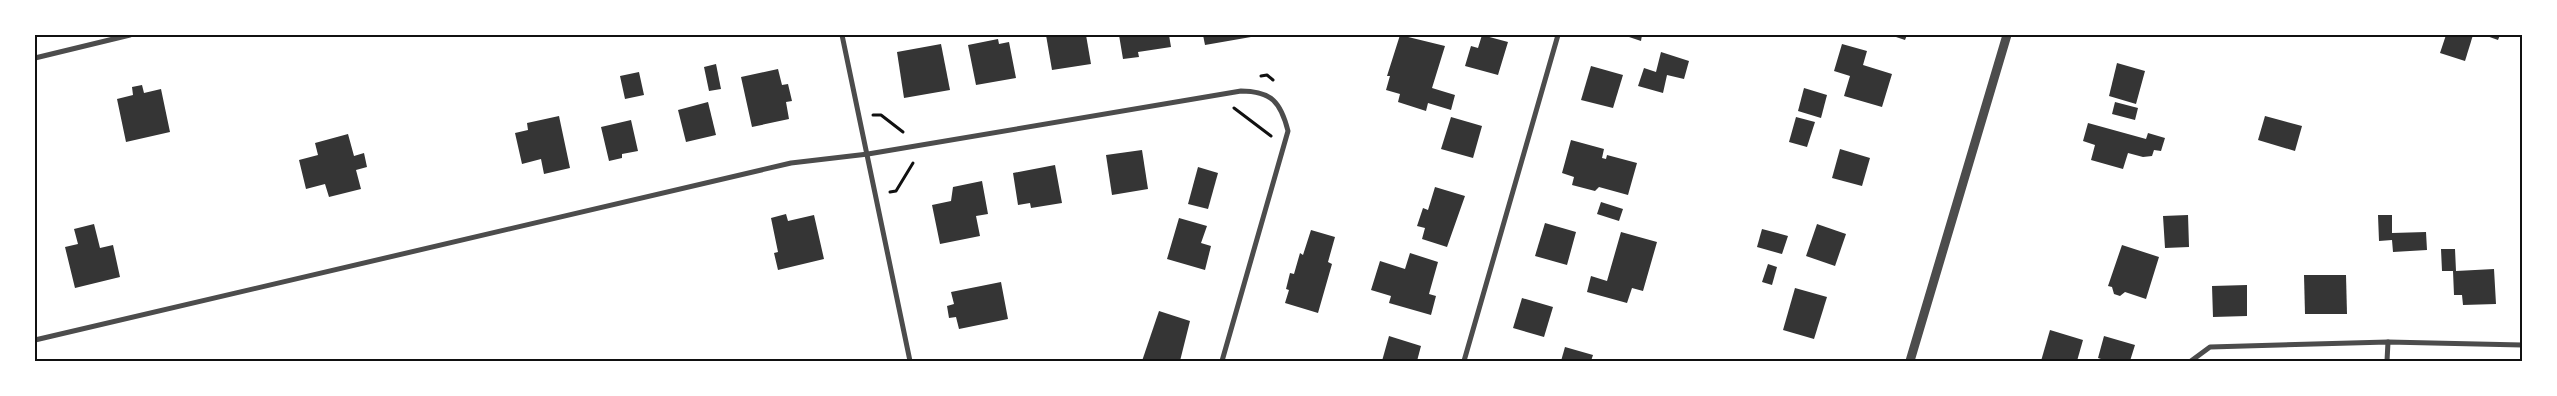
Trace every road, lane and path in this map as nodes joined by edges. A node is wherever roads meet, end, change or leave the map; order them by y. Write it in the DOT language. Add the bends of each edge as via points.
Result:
graph roads {
  1 [pos="130,35"];
  2 [pos="842,35"];
  3 [pos="1558,35"];
  4 [pos="2007,35"];
  5 [pos="35,58"];
  6 [pos="1258,76"];
  7 [pos="1279,86"];
  8 [pos="1232,107"];
  9 [pos="860,116"];
  10 [pos="907,135"];
  11 [pos="1269,146"];
  12 [pos="868,154"];
  13 [pos="915,161"];
  14 [pos="876,196"];
  15 [pos="35,340"];
  16 [pos="2388,342"];
  17 [pos="2522,345"];
  18 [pos="910,361"];
  19 [pos="1222,361"];
  20 [pos="1464,361"];
  21 [pos="1910,361"];
  22 [pos="2192,361"];
  23 [pos="2387,361"];
  1 -- 5 [label="street"];
  2 -- 9 [label="street"];
  3 -- 20 [label="street"];
  4 -- 21 [label="street"];
  6 -- 7 [label="path" via="1267,75"];
  8 -- 11 [label="path" via="1272,136"];
  9 -- 10 [label="path" via="881,115"];
  9 -- 12 [label="street"];
  12 -- 14 [label="street"];
  12 -- 15 [label="street" via="790,163"];
  12 -- 19 [label="street" via="1241,91 1259,91 1273,99 1284,114 1288,131"];
  13 -- 14 [label="path" via="896,191"];
  14 -- 18 [label="street"];
  16 -- 17 [label="street"];
  16 -- 22 [label="street" via="2210,347"];
  16 -- 23 [label="street"];
}
